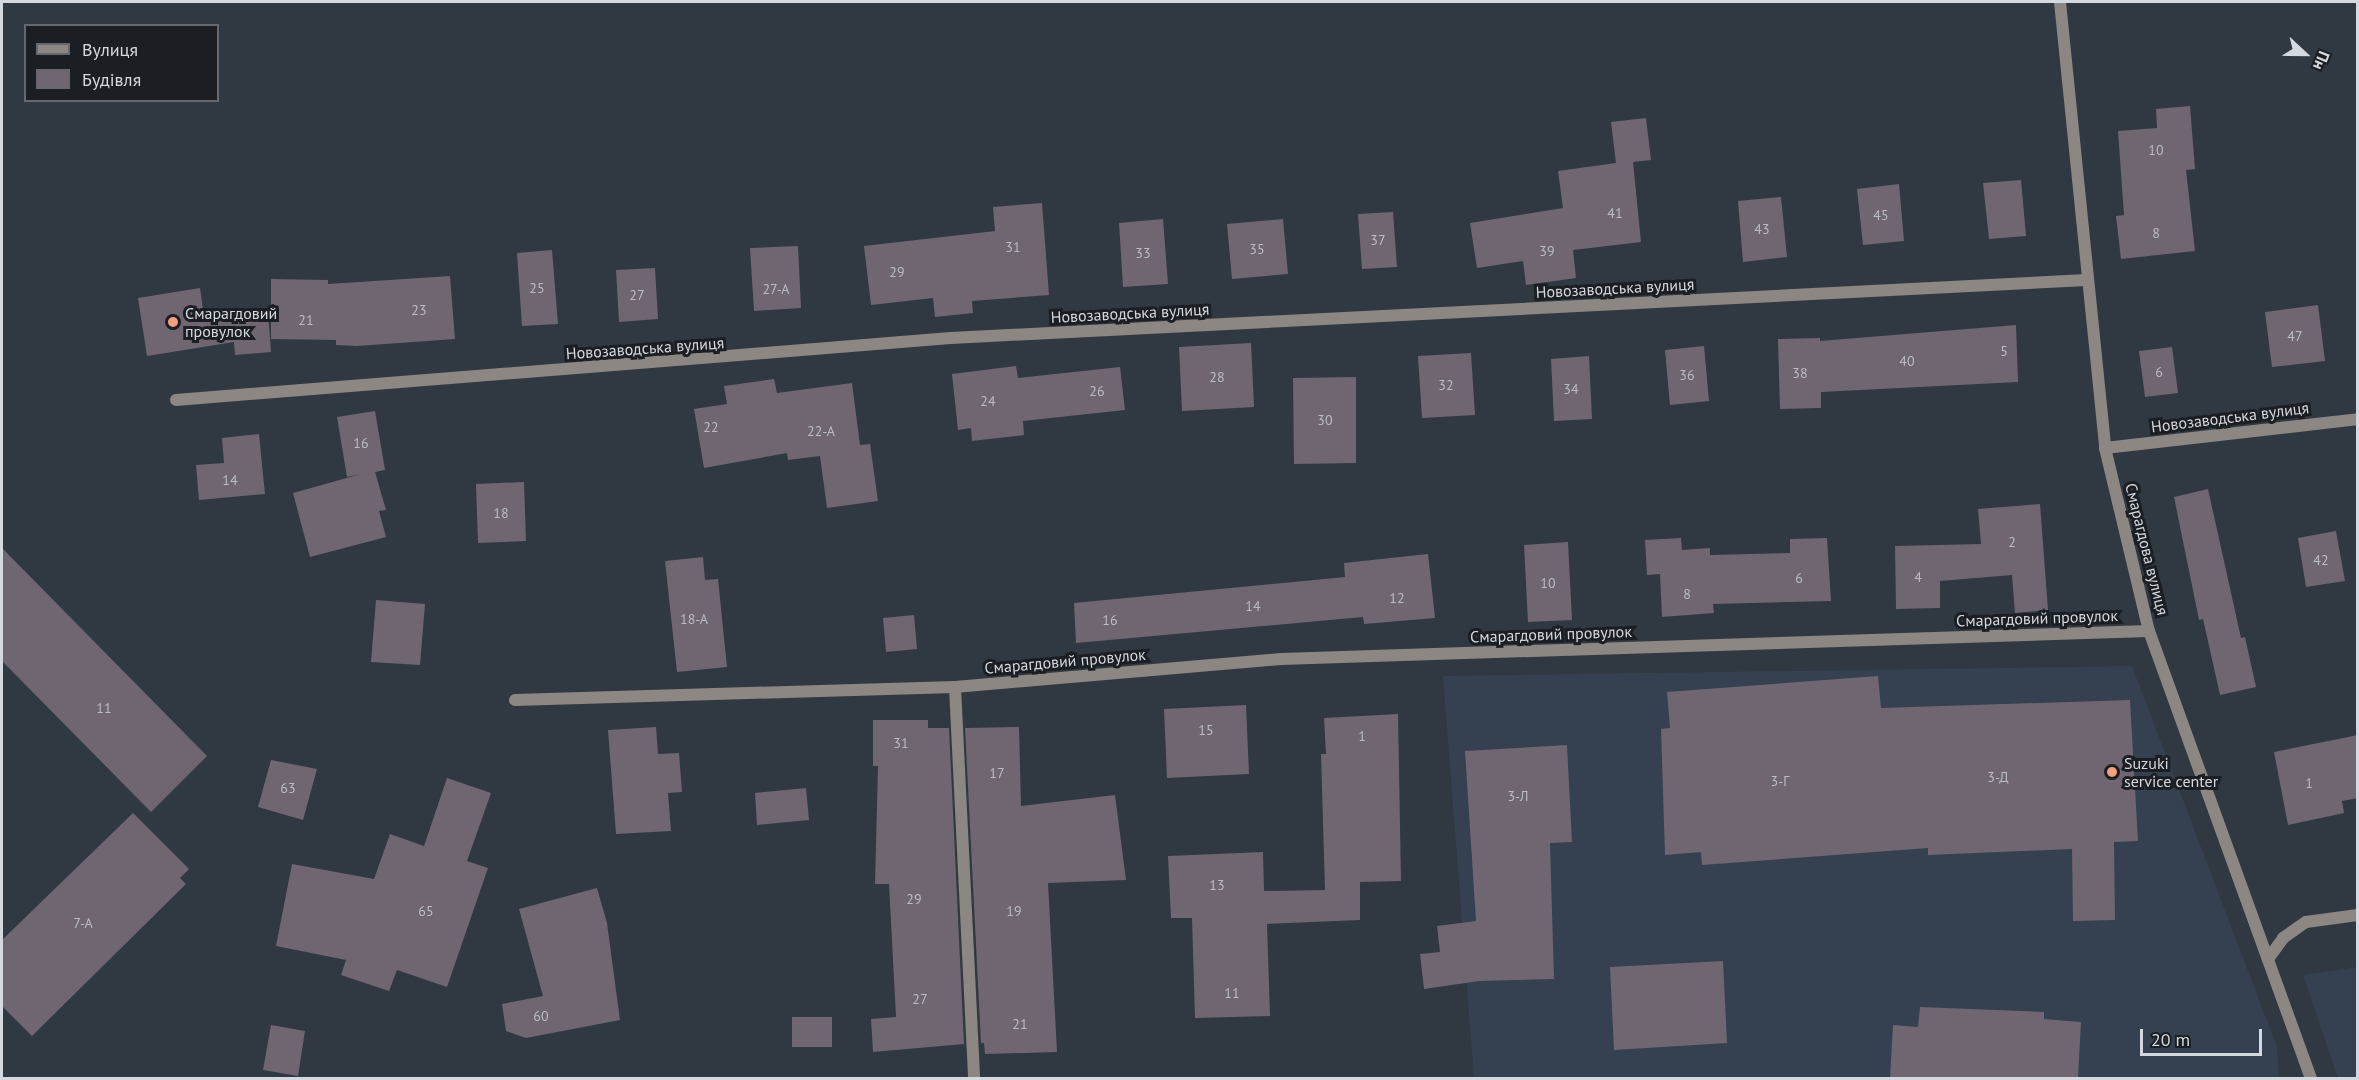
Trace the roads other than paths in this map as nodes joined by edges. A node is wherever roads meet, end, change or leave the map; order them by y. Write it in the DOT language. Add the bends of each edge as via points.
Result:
graph roads {
  1 [pos="2060,2"];
  2 [pos="2087,280"];
  3 [pos="176,400"];
  4 [pos="2358,419"];
  5 [pos="2105,448"];
  6 [pos="2150,631"];
  7 [pos="955,687"];
  8 [pos="515,700"];
  9 [pos="2358,915"];
  10 [pos="2268,959"];
  11 [pos="974,1078"];
  12 [pos="2311,1078"];
  1 -- 2 [label="street, Смарагдова вулиця"];
  2 -- 3 [label="street, Новозаводська вулиця" via="951,338"];
  2 -- 5 [label="street, Смарагдова вулиця"];
  4 -- 5 [label="street, Новозаводська вулиця"];
  5 -- 6 [label="street, Смарагдова вулиця"];
  6 -- 7 [label="street, Смарагдовий провулок" via="1281,659"];
  6 -- 10 [label="street, Смарагдова вулиця"];
  7 -- 8 [label="street, Смарагдовий провулок"];
  7 -- 11 [label="street"];
  9 -- 10 [label="street" via="2306,922 2283,938"];
  10 -- 12 [label="street, Смарагдова вулиця"];
}
